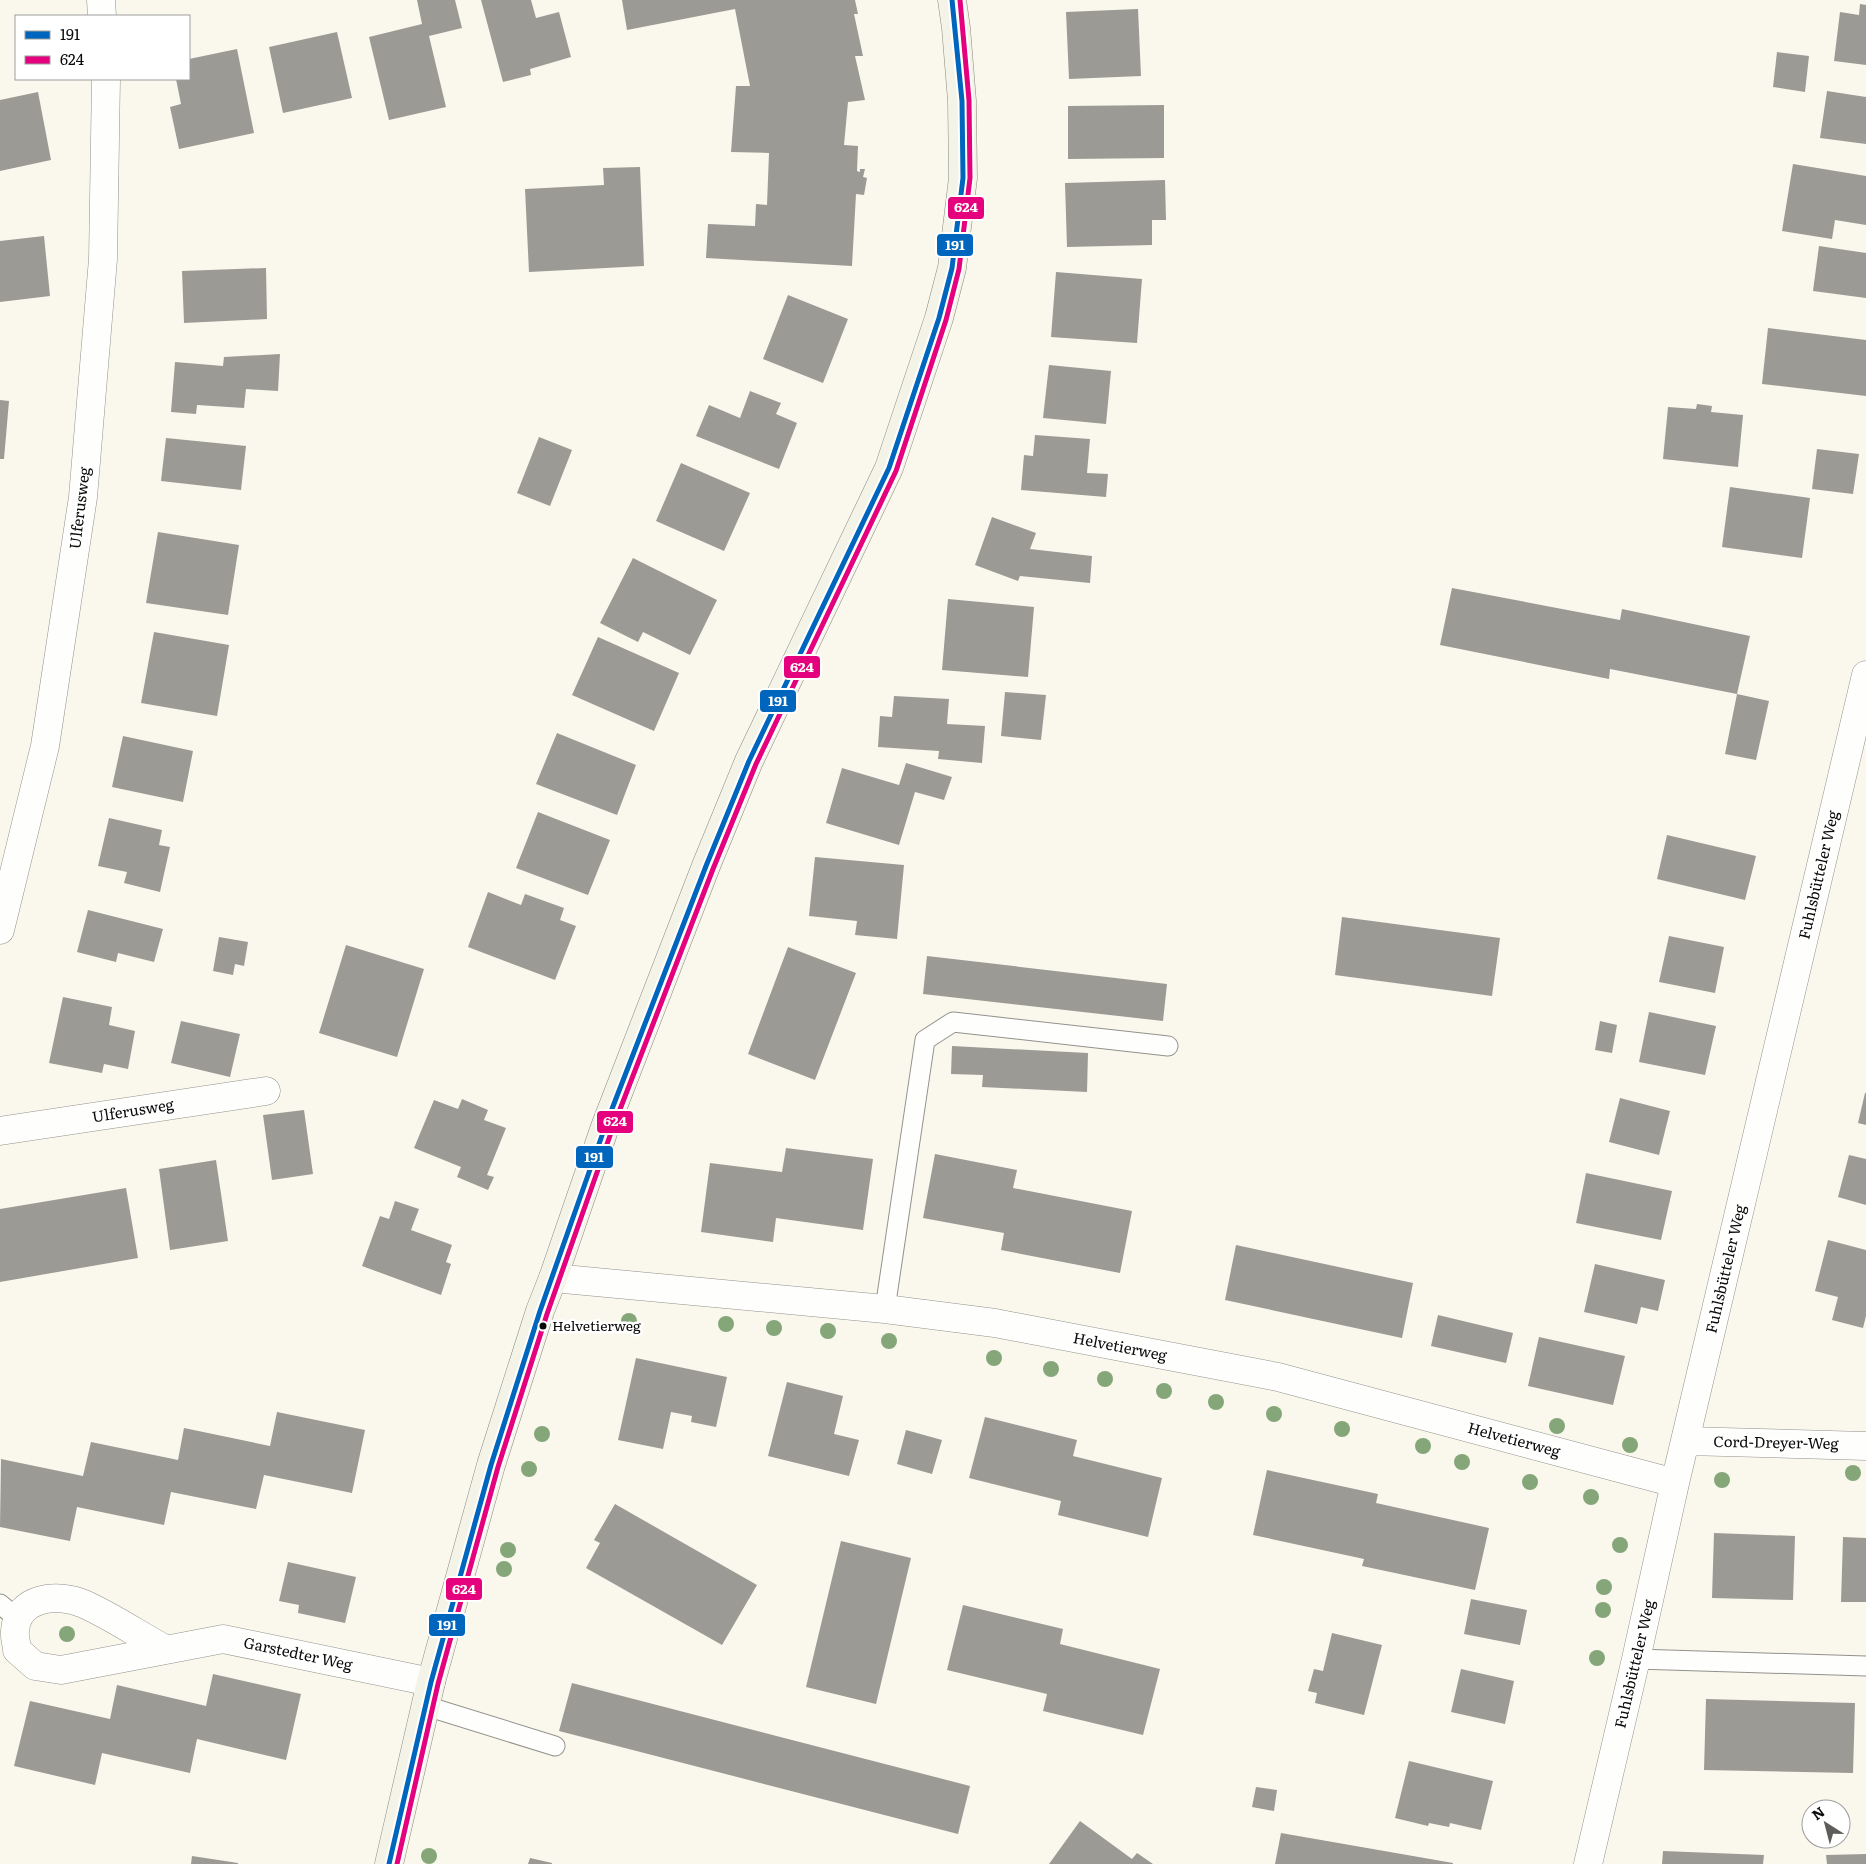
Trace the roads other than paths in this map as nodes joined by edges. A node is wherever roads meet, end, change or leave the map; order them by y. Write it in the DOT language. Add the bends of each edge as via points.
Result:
graph roads {
  1 [pos="101,0"];
  2 [pos="952,0"];
  3 [pos="102,15"];
  4 [pos="106,80"];
  5 [pos="1866,675"];
  6 [pos="0,930"];
  7 [pos="1168,1046"];
  8 [pos="266,1091"];
  9 [pos="0,1132"];
  10 [pos="553,1278"];
  11 [pos="885,1309"];
  12 [pos="1686,1441"];
  13 [pos="1866,1446"];
  14 [pos="1675,1483"];
  15 [pos="9,1612"];
  16 [pos="164,1650"];
  17 [pos="1636,1659"];
  18 [pos="1866,1666"];
  19 [pos="428,1694"];
  20 [pos="555,1746"];
  21 [pos="389,1864"];
  22 [pos="1588,1864"];
  1 -- 3 [label="street"];
  2 -- 10 [label="main road" via="962,101 963,178 952,268 939,318 889,468 749,761 706,866 605,1127"];
  4 -- 6 [label="street, Ulferusweg" via="103,259 83,497 45,746"];
  5 -- 12 [label="street, Fuhlsbütteler Weg"];
  7 -- 11 [label="lane" via="953,1022 925,1040"];
  8 -- 9 [label="street, Ulferusweg"];
  10 -- 11 [label="street, Helvetierweg"];
  10 -- 19 [label="main road" via="491,1465"];
  11 -- 14 [label="street, Helvetierweg" via="995,1323 1278,1377"];
  12 -- 13 [label="street, Cord-Dreyer-Weg"];
  12 -- 14 [label="street, Fuhlsbütteler Weg"];
  14 -- 17 [label="street, Fuhlsbütteler Weg"];
  15 -- 16 [label="street, Garstedter Weg" via="43,1600 62,1598 84,1604"];
  15 -- 16 [label="street, Garstedter Weg" via="18,1650 35,1666 61,1670"];
  16 -- 19 [label="street, Garstedter Weg" via="223,1639"];
  17 -- 18 [label="lane"];
  17 -- 22 [label="street, Fuhlsbütteler Weg"];
  19 -- 20 [label="lane"];
  19 -- 21 [label="main road"];
}
